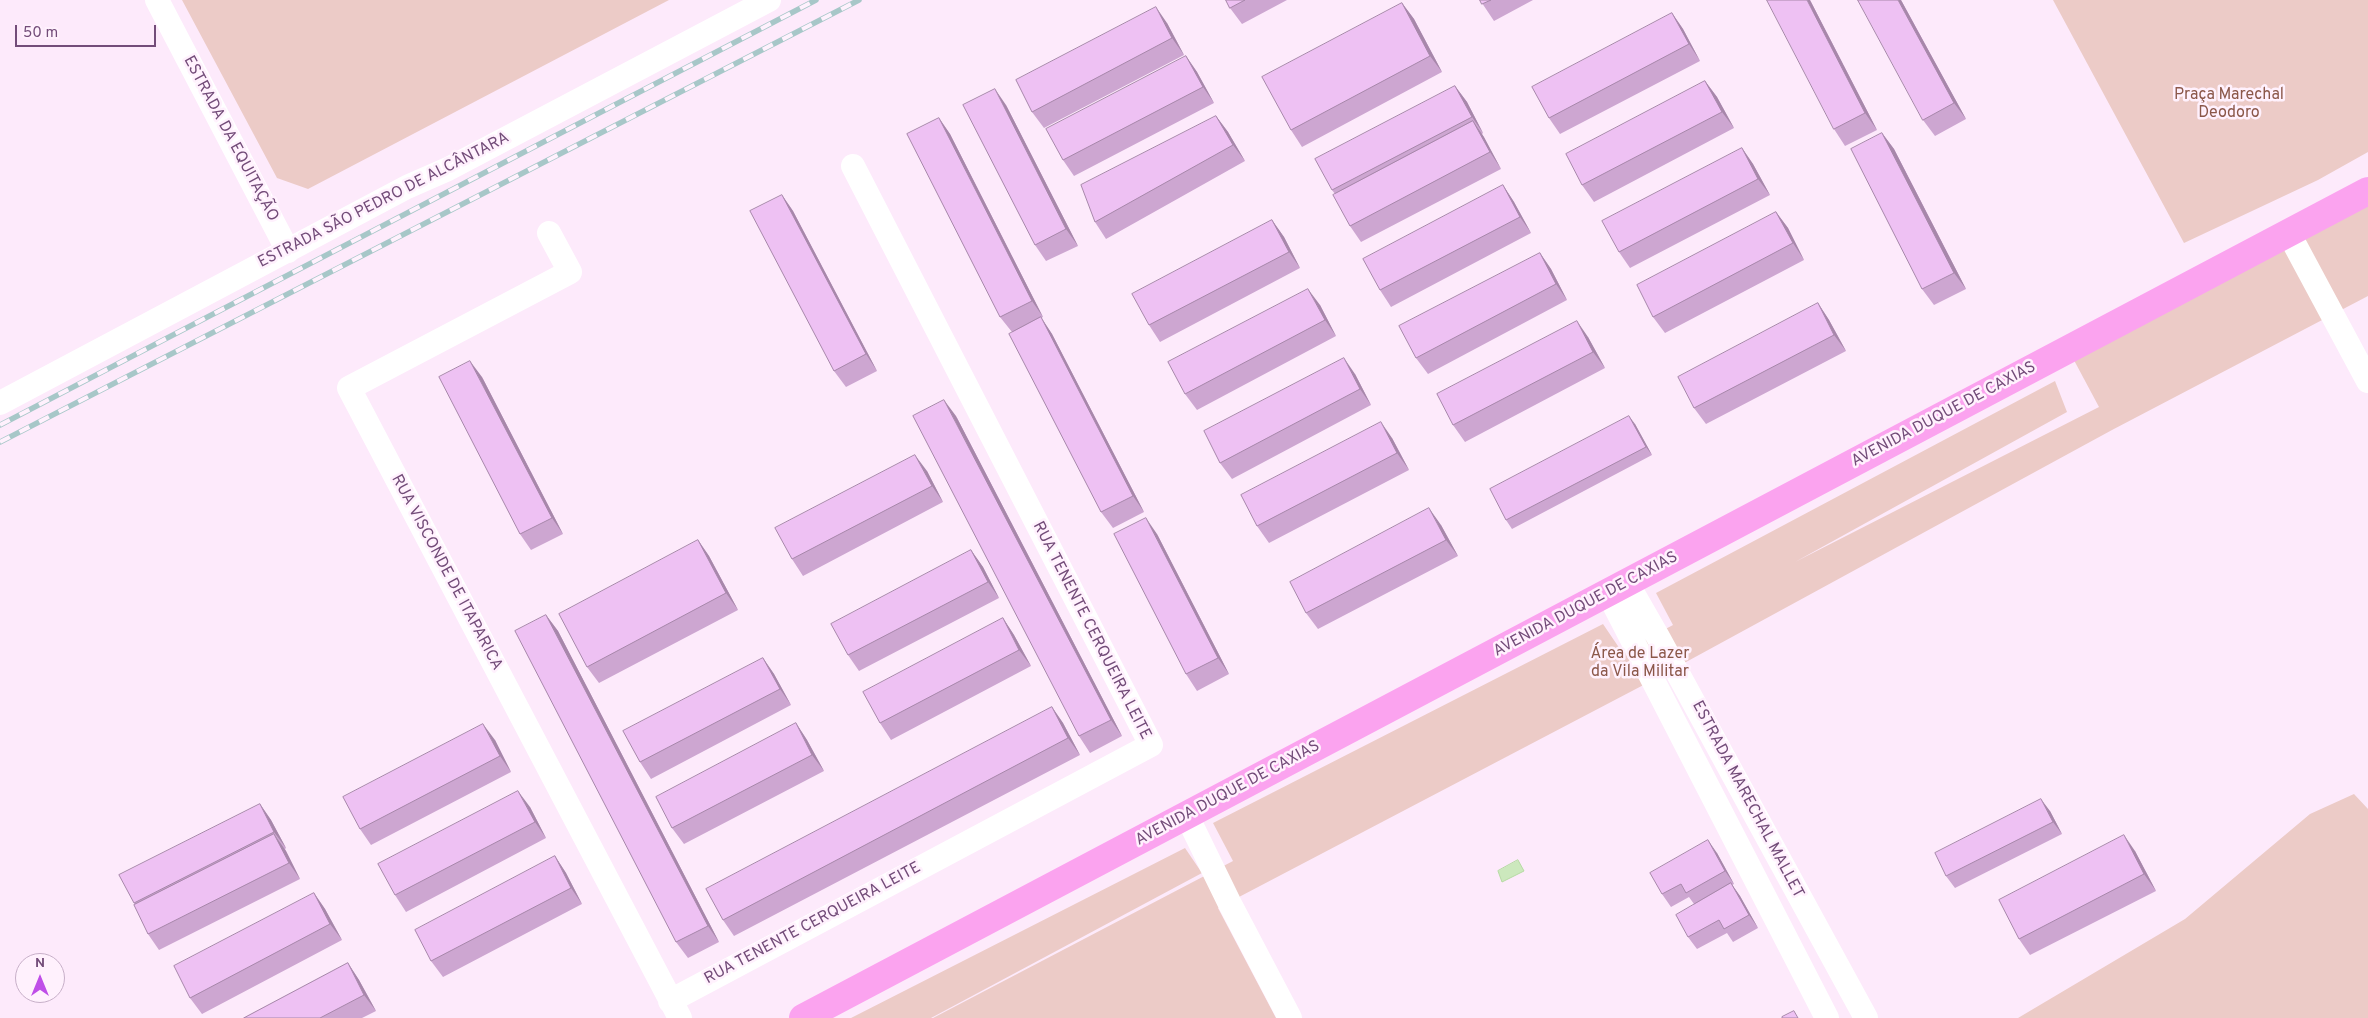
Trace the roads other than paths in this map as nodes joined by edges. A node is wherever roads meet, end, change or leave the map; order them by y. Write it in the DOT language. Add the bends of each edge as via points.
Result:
graph roads {
  1 [pos="157,0"];
  2 [pos="769,0"];
  3 [pos="853,166"];
  4 [pos="2368,191"];
  5 [pos="2288,232"];
  6 [pos="549,233"];
  7 [pos="288,251"];
  8 [pos="2368,381"];
  9 [pos="0,403"];
  10 [pos="1618,588"];
  11 [pos="1187,816"];
  12 [pos="1778,859"];
  13 [pos="1751,871"];
  14 [pos="675,1009"];
  15 [pos="803,1018"];
  16 [pos="1290,1018"];
  17 [pos="1827,1018"];
  18 [pos="1866,1018"];
  1 -- 7 [label="street, ESTRADA DA EQUITAÇÃO"];
  2 -- 7 [label="street, ESTRADA SÃO PEDRO DE ALCÂNTARA"];
  3 -- 14 [label="street, RUA TENENTE CERQUEIRA LEITE" via="1151,745"];
  4 -- 5 [label="main road, AVENIDA DUQUE DE CAXIAS"];
  5 -- 8 [label="street"];
  5 -- 10 [label="main road, AVENIDA DUQUE DE CAXIAS"];
  6 -- 14 [label="street, RUA VISCONDE DE ITAPARICA" via="570,272 349,388"];
  7 -- 9 [label="street, ESTRADA SÃO PEDRO DE ALCÂNTARA"];
  10 -- 11 [label="main road, AVENIDA DUQUE DE CAXIAS"];
  10 -- 12 [label="street, ESTRADA MARECHAL MALLET" via="1658,637"];
  10 -- 13 [label="street, ESTRADA MARECHAL MALLET"];
  11 -- 15 [label="main road, AVENIDA DUQUE DE CAXIAS"];
  11 -- 16 [label="street"];
  12 -- 13 [label="street"];
  12 -- 18 [label="street, ESTRADA MARECHAL MALLET"];
  13 -- 17 [label="street, ESTRADA MARECHAL MALLET"];
}
